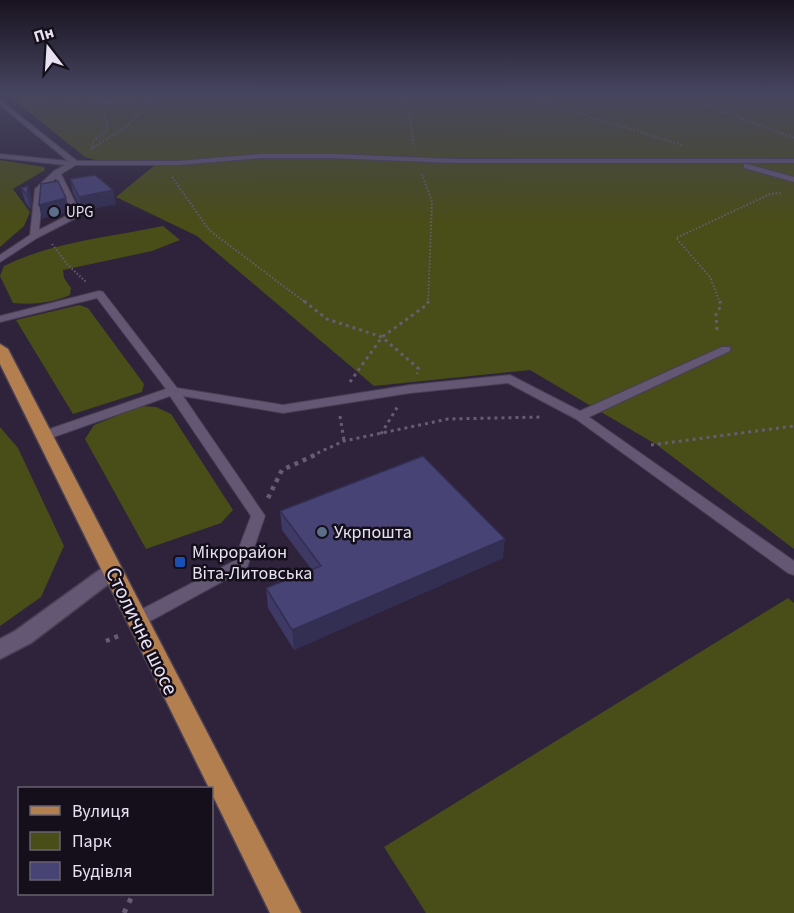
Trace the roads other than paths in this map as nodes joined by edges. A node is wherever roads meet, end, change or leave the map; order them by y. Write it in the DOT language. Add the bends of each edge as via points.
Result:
graph roads {
  1 [pos="41,136"];
  2 [pos="0,156"];
  3 [pos="794,161"];
  4 [pos="734,162"];
  5 [pos="75,163"];
  6 [pos="57,173"];
  7 [pos="794,180"];
  8 [pos="38,233"];
  9 [pos="0,259"];
  10 [pos="0,319"];
  11 [pos="726,349"];
  12 [pos="1,352"];
  13 [pos="173,391"];
  14 [pos="580,416"];
  15 [pos="43,436"];
  16 [pos="794,569"];
  17 [pos="112,571"];
  18 [pos="136,620"];
  19 [pos="0,650"];
  20 [pos="286,913"];
  1 -- 5 [label="lane"];
  2 -- 5 [label="lane"];
  3 -- 4 [label="lane"];
  4 -- 5 [label="lane" via="261,156 163,164"];
  4 -- 7 [label="lane"];
  5 -- 6 [label="lane"];
  6 -- 8 [label="lane" via="39,189"];
  6 -- 8 [label="lane" via="77,214"];
  8 -- 9 [label="lane"];
  10 -- 13 [label="lane" via="99,294"];
  11 -- 14 [label="lane"];
  12 -- 15 [label="main road, Столичне шосе"];
  13 -- 14 [label="lane" via="283,409 410,388 510,379"];
  13 -- 15 [label="lane"];
  13 -- 18 [label="lane" via="258,516 242,564"];
  14 -- 16 [label="lane"];
  15 -- 17 [label="main road, Столичне шосе"];
  17 -- 18 [label="main road, Столичне шосе"];
  17 -- 19 [label="street"];
  18 -- 20 [label="main road, Столичне шосе"];
}
